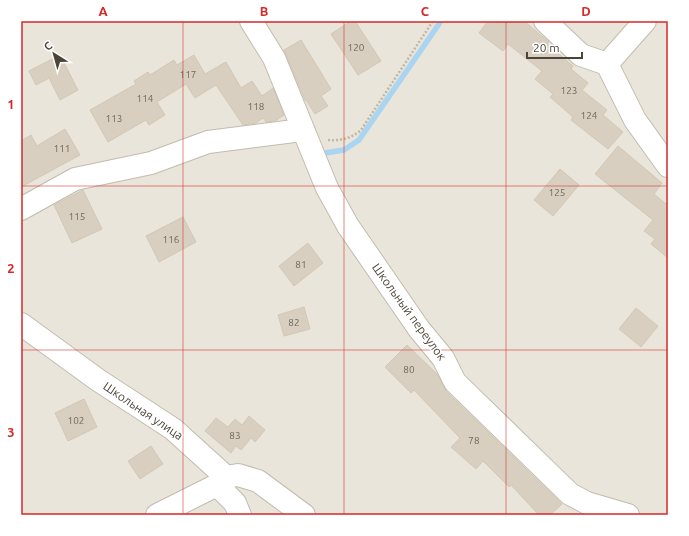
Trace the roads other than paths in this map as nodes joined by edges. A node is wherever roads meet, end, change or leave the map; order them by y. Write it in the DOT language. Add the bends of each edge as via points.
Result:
graph roads {
  1 [pos="251,21"];
  2 [pos="545,21"];
  3 [pos="646,21"];
  4 [pos="607,64"];
  5 [pos="302,130"];
  6 [pos="668,166"];
  7 [pos="21,209"];
  8 [pos="21,324"];
  9 [pos="221,481"];
  10 [pos="157,515"];
  11 [pos="240,515"];
  12 [pos="304,515"];
  13 [pos="628,515"];
  1 -- 5 [label="street, Школьный переулок" via="274,58"];
  2 -- 4 [label="street" via="581,55"];
  3 -- 4 [label="street"];
  4 -- 6 [label="street" via="635,120"];
  5 -- 7 [label="street" via="208,142 150,163 75,179"];
  5 -- 13 [label="street, Школьный переулок" via="327,188 348,226 443,358 455,382 570,494"];
  8 -- 9 [label="street, Школьная улица" via="98,380 173,429"];
  9 -- 10 [label="street"];
  9 -- 11 [label="street, Школьная улица"];
  9 -- 12 [label="street" via="238,475 258,481"];
}
